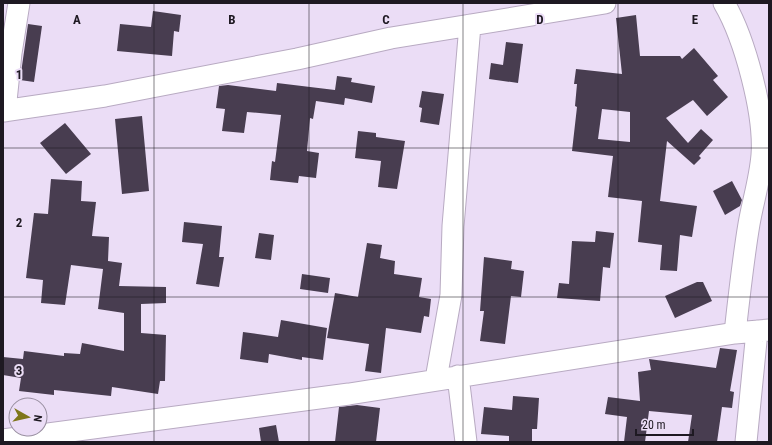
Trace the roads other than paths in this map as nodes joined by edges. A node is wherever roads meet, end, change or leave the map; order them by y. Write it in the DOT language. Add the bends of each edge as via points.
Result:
graph roads {
  1 [pos="19,3"];
  2 [pos="605,3"];
  3 [pos="724,3"];
  4 [pos="496,11"];
  5 [pos="470,25"];
  6 [pos="4,111"];
  7 [pos="763,330"];
  8 [pos="735,333"];
  9 [pos="458,376"];
  10 [pos="436,379"];
  11 [pos="56,438"];
  12 [pos="3,440"];
  13 [pos="466,442"];
  14 [pos="746,442"];
  1 -- 6 [label="street"];
  2 -- 4 [label="street"];
  3 -- 8 [label="street" via="734,20 749,66 759,117 762,154 759,182 749,222"];
  4 -- 5 [label="street"];
  5 -- 6 [label="street" via="391,38 105,96"];
  5 -- 10 [label="street" via="453,226 451,295"];
  7 -- 8 [label="street"];
  7 -- 14 [label="street"];
  8 -- 9 [label="street"];
  9 -- 10 [label="street"];
  9 -- 13 [label="street"];
  10 -- 11 [label="street"];
  11 -- 12 [label="street"];
}
